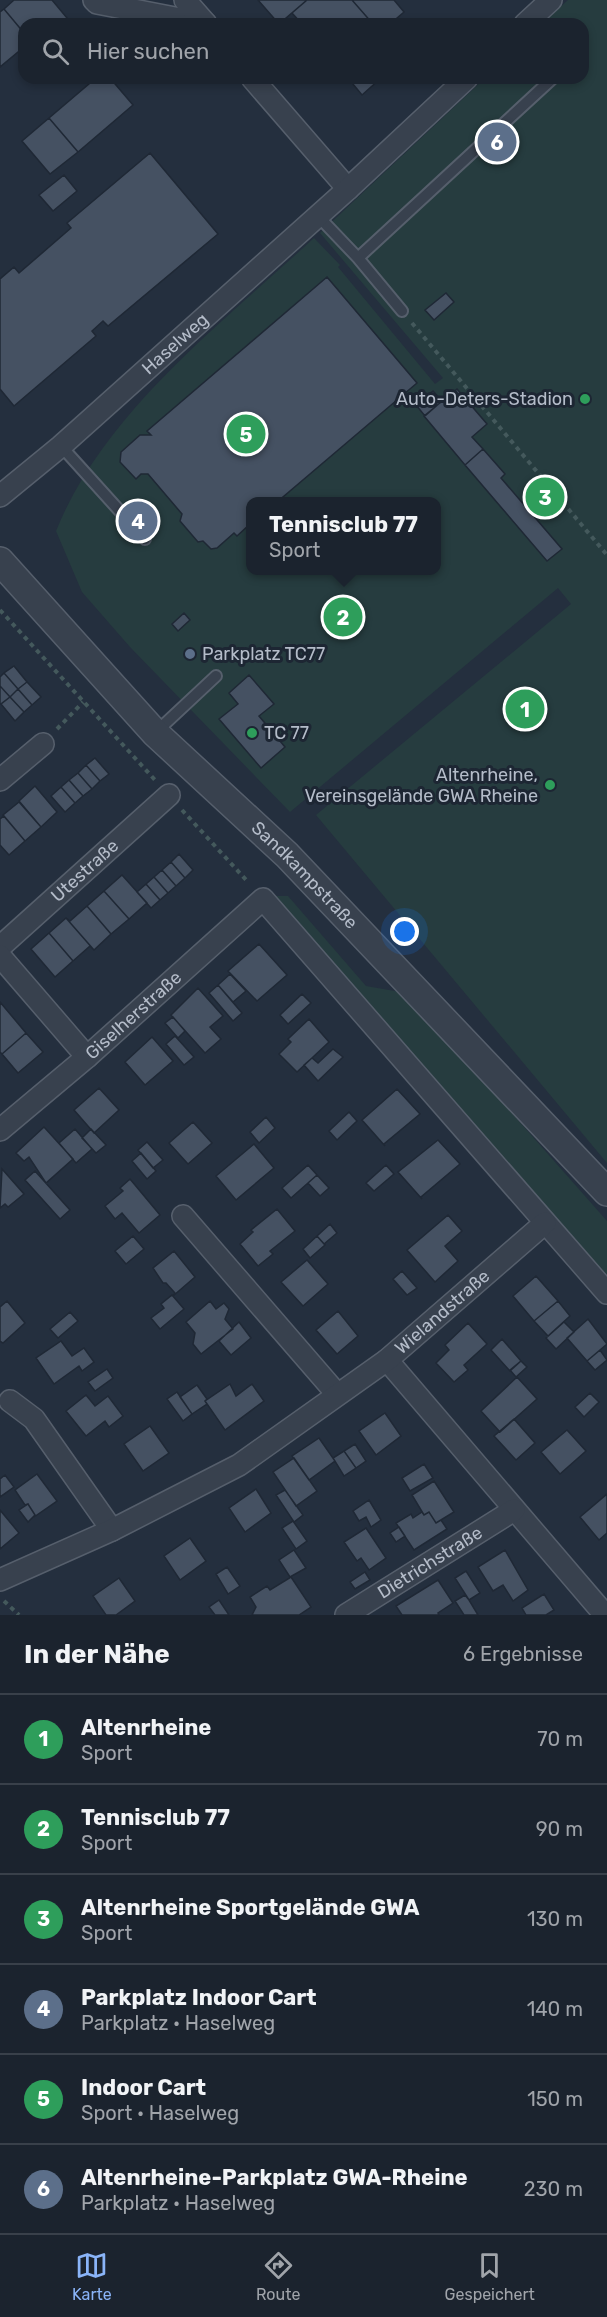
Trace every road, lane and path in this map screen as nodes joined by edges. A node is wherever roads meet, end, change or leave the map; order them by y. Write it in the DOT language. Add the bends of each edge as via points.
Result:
graph roads {
  1 [pos="94,0"];
  2 [pos="185,0"];
  3 [pos="551,0"];
  4 [pos="175,18"];
  5 [pos="201,18"];
  6 [pos="532,18"];
  7 [pos="257,84"];
  8 [pos="461,84"];
  9 [pos="546,84"];
  10 [pos="348,189"];
  11 [pos="318,216"];
  12 [pos="357,258"];
  13 [pos="402,311"];
  14 [pos="61,446"];
  15 [pos="0,496"];
  16 [pos="145,539"];
  17 [pos="607,555"];
  18 [pos="0,561"];
  19 [pos="0,610"];
  20 [pos="216,676"];
  21 [pos="83,702"];
  22 [pos="155,733"];
  23 [pos="43,744"];
  24 [pos="0,780"];
  25 [pos="169,795"];
  26 [pos="263,899"];
  27 [pos="0,947"];
  28 [pos="0,956"];
  29 [pos="87,1057"];
  30 [pos="0,1130"];
  31 [pos="607,1192"];
  32 [pos="183,1216"];
  33 [pos="545,1223"];
  34 [pos="607,1293"];
  35 [pos="387,1360"];
  36 [pos="337,1394"];
  37 [pos="10,1401"];
  38 [pos="514,1510"];
  39 [pos="112,1530"];
  40 [pos="0,1580"];
  41 [pos="0,1598"];
  42 [pos="19,1615"];
  43 [pos="346,1615"];
  44 [pos="605,1615"];
  1 -- 4 [label="street"];
  2 -- 5 [label="street"];
  3 -- 6 [label="street"];
  7 -- 10 [label="street"];
  8 -- 10 [label="street, Haselweg"];
  9 -- 12 [label="lane"];
  10 -- 11 [label="street, Haselweg"];
  11 -- 12 [label="lane"];
  11 -- 14 [label="street, Haselweg"];
  12 -- 13 [label="lane"];
  13 -- 17 [label="path"];
  14 -- 15 [label="street, Haselweg"];
  14 -- 16 [label="lane"];
  18 -- 22 [label="street, Sandkampstraße"];
  19 -- 21 [label="path"];
  20 -- 22 [label="lane"];
  21 -- 23 [label="path"];
  21 -- 25 [label="path"];
  22 -- 31 [label="street, Sandkampstraße" via="287,855"];
  23 -- 24 [label="street"];
  25 -- 26 [label="path"];
  25 -- 27 [label="street, Utestraße"];
  26 -- 29 [label="street, Giselherstraße"];
  26 -- 33 [label="street"];
  28 -- 29 [label="street"];
  29 -- 30 [label="street, Giselherstraße"];
  32 -- 36 [label="street"];
  33 -- 34 [label="street"];
  33 -- 35 [label="street, Wielandstraße"];
  35 -- 36 [label="street, Wielandstraße"];
  35 -- 38 [label="street"];
  36 -- 39 [label="street, Wielandstraße" via="239,1465"];
  37 -- 39 [label="street" via="34,1419"];
  38 -- 43 [label="street, Dietrichstraße"];
  38 -- 44 [label="street"];
  39 -- 40 [label="street, Wielandstraße"];
  41 -- 42 [label="path"];
}
